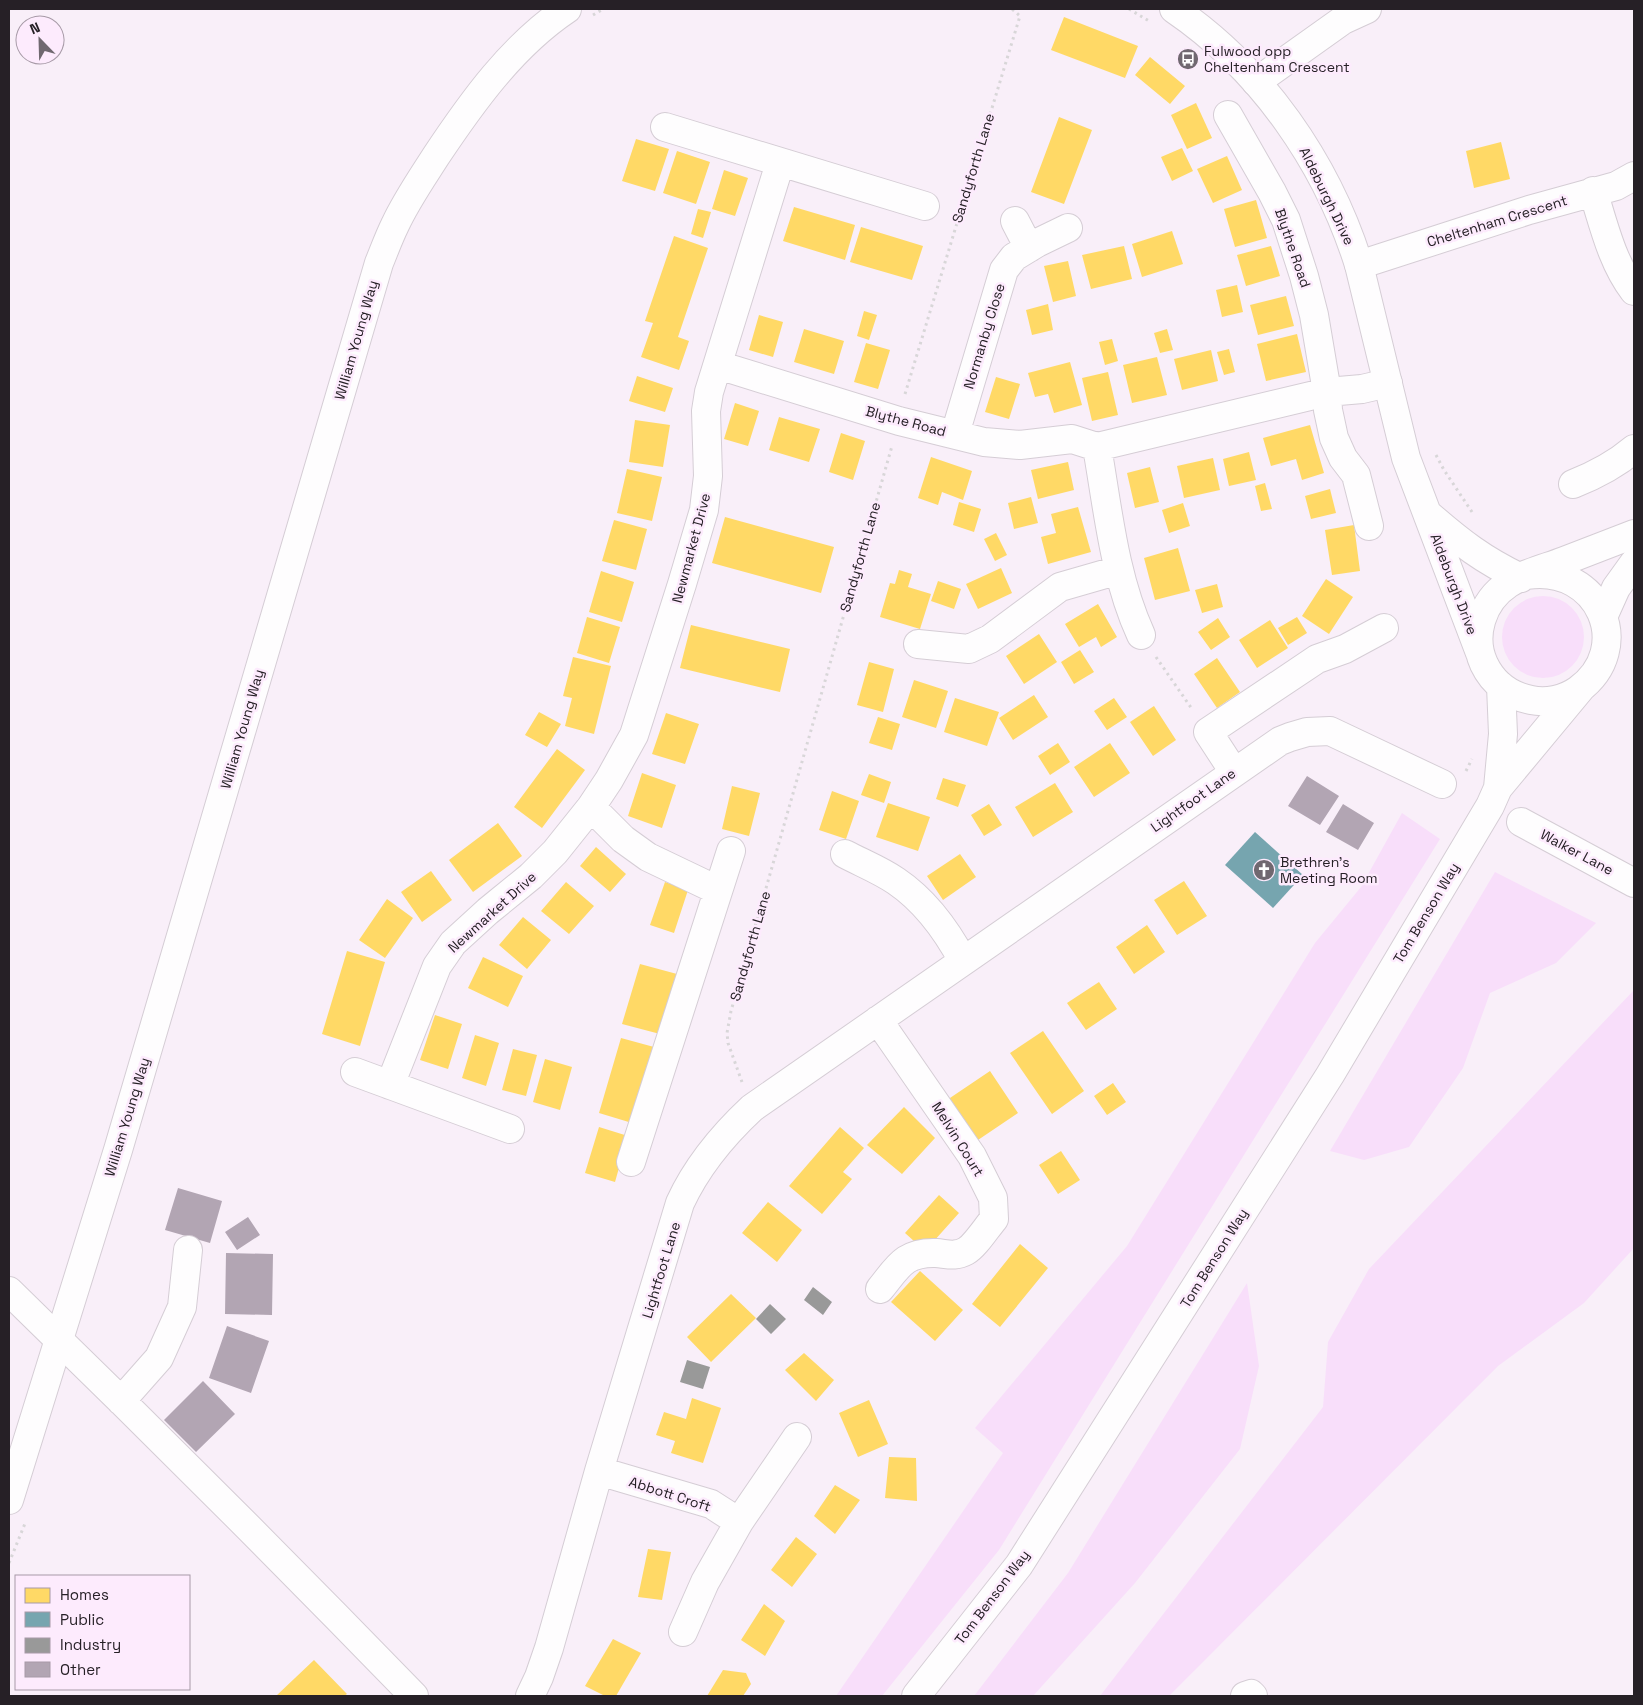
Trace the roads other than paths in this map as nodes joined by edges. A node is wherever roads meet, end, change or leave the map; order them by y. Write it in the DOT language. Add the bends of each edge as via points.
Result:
graph roads {
  1 [pos="567,9"];
  2 [pos="1174,9"];
  3 [pos="1367,9"];
  4 [pos="1256,82"];
  5 [pos="1228,115"];
  6 [pos="665,127"];
  7 [pos="780,162"];
  8 [pos="1634,176"];
  9 [pos="1594,191"];
  10 [pos="925,206"];
  11 [pos="1015,221"];
  12 [pos="1068,228"];
  13 [pos="1029,248"];
  14 [pos="1359,265"];
  15 [pos="1634,291"];
  16 [pos="718,365"];
  17 [pos="1388,383"];
  18 [pos="1327,392"];
  19 [pos="955,434"];
  20 [pos="1097,447"];
  21 [pos="1634,449"];
  22 [pos="1573,484"];
  23 [pos="1428,514"];
  24 [pos="1369,526"];
  25 [pos="1634,534"];
  26 [pos="1634,563"];
  27 [pos="1119,570"];
  28 [pos="1524,577"];
  29 [pos="1603,617"];
  30 [pos="1384,628"];
  31 [pos="1141,635"];
  32 [pos="918,644"];
  33 [pos="1480,653"];
  34 [pos="1501,686"];
  35 [pos="1581,688"];
  36 [pos="1234,772"];
  37 [pos="1442,784"];
  38 [pos="1494,797"];
  39 [pos="591,807"];
  40 [pos="1521,822"];
  41 [pos="731,851"];
  42 [pos="845,854"];
  43 [pos="1634,883"];
  44 [pos="717,890"];
  45 [pos="963,960"];
  46 [pos="878,1020"];
  47 [pos="354,1072"];
  48 [pos="390,1085"];
  49 [pos="510,1129"];
  50 [pos="631,1162"];
  51 [pos="188,1250"];
  52 [pos="880,1289"];
  53 [pos="9,1291"];
  54 [pos="58,1339"];
  55 [pos="121,1401"];
  56 [pos="797,1437"];
  57 [pos="599,1472"];
  58 [pos="9,1500"];
  59 [pos="739,1522"];
  60 [pos="683,1632"];
  61 [pos="414,1696"];
  62 [pos="530,1696"];
  63 [pos="916,1696"];
  64 [pos="1244,1696"];
  65 [pos="1253,1696"];
  1 -- 54 [label="street, William Young Way" via="551,19 514,53 459,122 396,224 379,263 118,1150"];
  2 -- 4 [label="street, Aldeburgh Drive" via="1212,39"];
  3 -- 4 [label="street" via="1343,20"];
  4 -- 14 [label="street, Aldeburgh Drive" via="1300,140 1321,178"];
  5 -- 18 [label="street, Blythe Road" via="1286,220 1314,315"];
  6 -- 7 [label="street"];
  7 -- 10 [label="street"];
  7 -- 16 [label="street, Newmarket Drive"];
  8 -- 9 [label="street, Cheltenham Crescent" via="1616,186"];
  9 -- 14 [label="street, Cheltenham Crescent"];
  9 -- 15 [label="street" via="1620,270"];
  11 -- 13 [label="street"];
  12 -- 13 [label="street, Normanby Close"];
  13 -- 19 [label="street, Normanby Close" via="1014,257 1004,270"];
  14 -- 17 [label="street, Aldeburgh Drive"];
  16 -- 19 [label="street, Blythe Road" via="899,421"];
  16 -- 39 [label="street, Newmarket Drive" via="706,411 708,476 704,510 634,735"];
  17 -- 18 [label="street"];
  17 -- 23 [label="street, Aldeburgh Drive" via="1406,458"];
  18 -- 20 [label="street"];
  18 -- 24 [label="street, Blythe Road" via="1334,438 1356,475"];
  19 -- 20 [label="street, Blythe Road" via="984,442 1020,445 1072,439"];
  20 -- 27 [label="street"];
  21 -- 22 [label="street" via="1594,476"];
  23 -- 28 [label="street, Aldeburgh Drive" via="1476,554 1499,568"];
  23 -- 33 [label="street, Aldeburgh Drive"];
  25 -- 28 [label="street"];
  26 -- 29 [label="street" via="1616,588"];
  27 -- 31 [label="street"];
  27 -- 32 [label="street" via="1060,587 990,640 969,649"];
  28 -- 29 [label="street" via="1549,574 1570,580 1592,598"];
  28 -- 33 [label="street" via="1500,590 1486,608 1479,630"];
  29 -- 35 [label="street" via="1606,638 1602,660"];
  30 -- 36 [label="street" via="1345,649 1317,659 1208,732"];
  33 -- 34 [label="street"];
  34 -- 35 [label="street" via="1536,701 1560,699"];
  34 -- 38 [label="street" via="1503,734"];
  35 -- 38 [label="street"];
  36 -- 37 [label="street, Lightfoot Lane" via="1280,741 1307,732 1324,731 1342,736"];
  36 -- 45 [label="street, Lightfoot Lane"];
  38 -- 63 [label="street, Tom Benson Way" via="1330,1075 1019,1565"];
  39 -- 44 [label="street" via="623,839 648,857"];
  39 -- 48 [label="street, Newmarket Drive" via="555,852 453,943 442,958"];
  40 -- 43 [label="street, Walker Lane"];
  41 -- 44 [label="street"];
  42 -- 45 [label="street" via="897,881 923,905"];
  44 -- 50 [label="street"];
  45 -- 46 [label="street, Lightfoot Lane"];
  46 -- 52 [label="street, Melvin Court" via="972,1156 993,1198 994,1218 968,1250 954,1256 918,1254 903,1261"];
  46 -- 57 [label="street, Lightfoot Lane" via="752,1108 726,1132 690,1183 680,1203"];
  47 -- 48 [label="street"];
  48 -- 49 [label="street"];
  51 -- 55 [label="street" via="182,1307 159,1358"];
  53 -- 54 [label="street"];
  54 -- 55 [label="street"];
  54 -- 58 [label="street, William Young Way"];
  55 -- 61 [label="street"];
  56 -- 59 [label="street"];
  57 -- 59 [label="street, Abbott Croft" via="711,1504"];
  57 -- 62 [label="street, Lightfoot Lane" via="549,1648"];
  59 -- 60 [label="street" via="705,1582"];
  64 -- 65 [label="street"];
}
